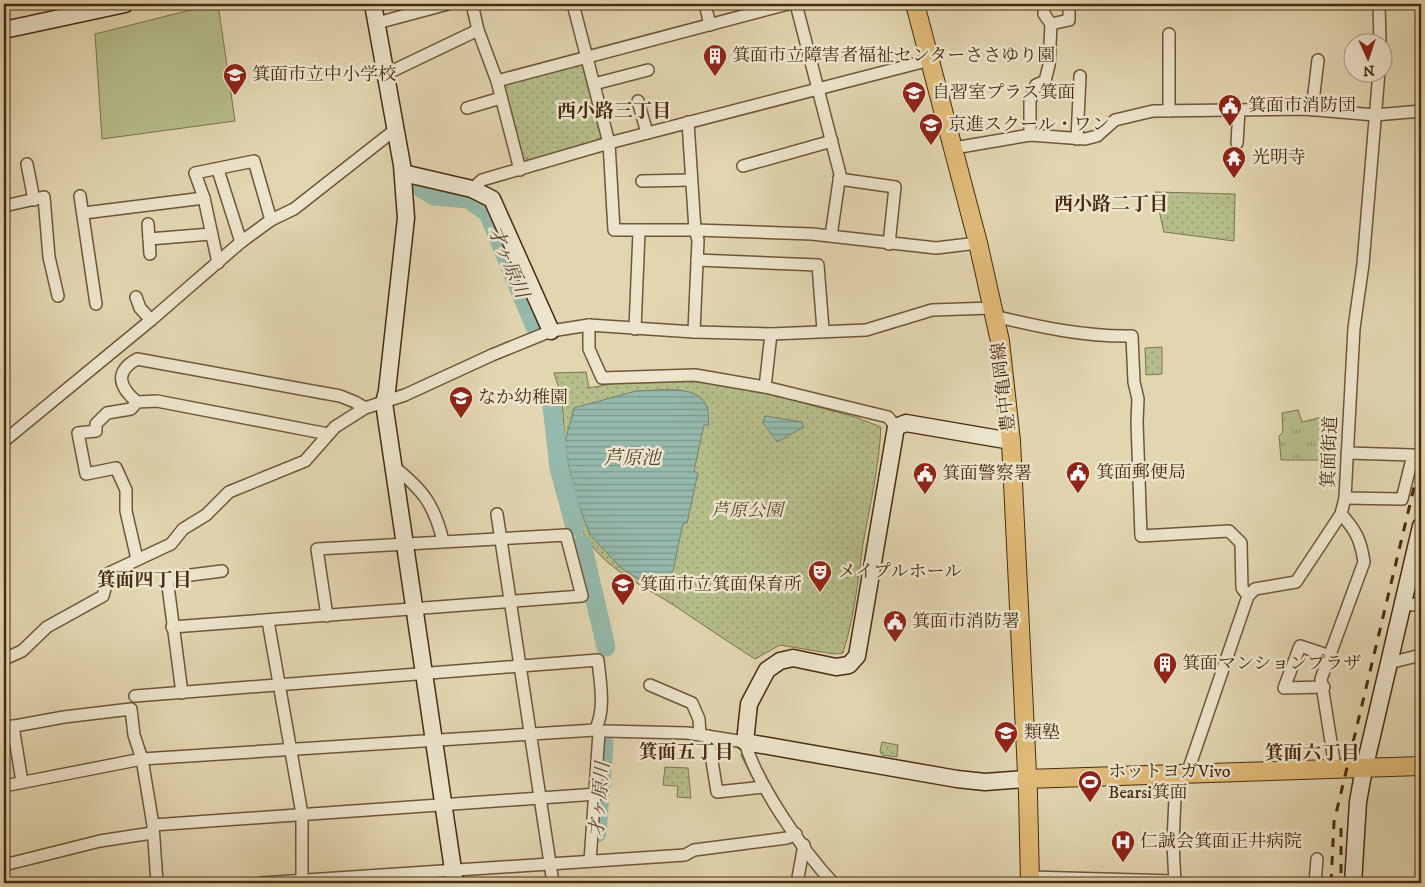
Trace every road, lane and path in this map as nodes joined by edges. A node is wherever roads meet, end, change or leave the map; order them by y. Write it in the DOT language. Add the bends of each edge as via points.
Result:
graph roads {
  1 [pos="125,4"];
  2 [pos="373,4"];
  3 [pos="448,4"];
  4 [pos="472,4"];
  5 [pos="573,4"];
  6 [pos="705,4"];
  7 [pos="788,4"];
  8 [pos="796,4"];
  9 [pos="915,4"];
  10 [pos="1044,4"];
  11 [pos="1069,4"];
  12 [pos="1379,4"];
  13 [pos="80,9"];
  14 [pos="377,23"];
  15 [pos="1051,24"];
  16 [pos="710,25"];
  17 [pos="4,30"];
  18 [pos="478,30"];
  19 [pos="1380,32"];
  20 [pos="1169,34"];
  21 [pos="587,55"];
  22 [pos="930,60"];
  23 [pos="1318,60"];
  24 [pos="648,70"];
  25 [pos="386,74"];
  26 [pos="1080,76"];
  27 [pos="497,81"];
  28 [pos="1378,82"];
  29 [pos="594,84"];
  30 [pos="819,87"];
  31 [pos="501,98"];
  32 [pos="638,101"];
  33 [pos="468,108"];
  34 [pos="1239,110"];
  35 [pos="1312,110"];
  36 [pos="1169,111"];
  37 [pos="1421,112"];
  38 [pos="1375,114"];
  39 [pos="688,122"];
  40 [pos="396,129"];
  41 [pos="647,133"];
  42 [pos="1030,134"];
  43 [pos="1077,138"];
  44 [pos="832,140"];
  45 [pos="609,143"];
  46 [pos="1237,143"];
  47 [pos="954,148"];
  48 [pos="26,164"];
  49 [pos="743,166"];
  50 [pos="218,170"];
  51 [pos="520,170"];
  52 [pos="403,173"];
  53 [pos="839,179"];
  54 [pos="691,180"];
  55 [pos="642,181"];
  56 [pos="472,189"];
  57 [pos="80,196"];
  58 [pos="204,198"];
  59 [pos="34,200"];
  60 [pos="4,206"];
  61 [pos="84,213"];
  62 [pos="271,220"];
  63 [pos="148,224"];
  64 [pos="695,230"];
  65 [pos="639,232"];
  66 [pos="211,234"];
  67 [pos="831,236"];
  68 [pos="149,239"];
  69 [pos="241,242"];
  70 [pos="978,243"];
  71 [pos="889,244"];
  72 [pos="150,254"];
  73 [pos="697,260"];
  74 [pos="218,263"];
  75 [pos="58,296"];
  76 [pos="136,297"];
  77 [pos="96,304"];
  78 [pos="993,312"];
  79 [pos="152,320"];
  80 [pos="589,325"];
  81 [pos="635,328"];
  82 [pos="823,330"];
  83 [pos="551,331"];
  84 [pos="694,332"];
  85 [pos="771,334"];
  86 [pos="765,386"];
  87 [pos="137,402"];
  88 [pos="384,403"];
  89 [pos="365,408"];
  90 [pos="896,428"];
  91 [pos="328,434"];
  92 [pos="4,441"];
  93 [pos="1010,441"];
  94 [pos="1347,453"];
  95 [pos="393,466"];
  96 [pos="1345,498"];
  97 [pos="497,514"];
  98 [pos="1341,514"];
  99 [pos="1421,526"];
  100 [pos="502,539"];
  101 [pos="443,541"];
  102 [pos="404,544"];
  103 [pos="1418,548"];
  104 [pos="137,559"];
  105 [pos="222,571"];
  106 [pos="1248,596"];
  107 [pos="511,602"];
  108 [pos="1421,602"];
  109 [pos="1403,603"];
  110 [pos="413,609"];
  111 [pos="327,616"];
  112 [pos="268,620"];
  113 [pos="172,627"];
  114 [pos="1421,655"];
  115 [pos="1330,656"];
  116 [pos="4,659"];
  117 [pos="1390,660"];
  118 [pos="520,666"];
  119 [pos="423,674"];
  120 [pos="279,685"];
  121 [pos="650,685"];
  122 [pos="1324,687"];
  123 [pos="182,693"];
  124 [pos="135,696"];
  125 [pos="8,727"];
  126 [pos="531,733"];
  127 [pos="704,736"];
  128 [pos="433,740"];
  129 [pos="746,742"];
  130 [pos="289,749"];
  131 [pos="142,760"];
  132 [pos="1364,766"];
  133 [pos="1421,766"];
  134 [pos="1335,767"];
  135 [pos="1181,774"];
  136 [pos="1026,779"];
  137 [pos="22,782"];
  138 [pos="4,786"];
  139 [pos="764,787"];
  140 [pos="597,794"];
  141 [pos="539,797"];
  142 [pos="443,806"];
  143 [pos="302,814"];
  144 [pos="153,829"];
  145 [pos="796,834"];
  146 [pos="804,845"];
  147 [pos="1317,859"];
  148 [pos="590,861"];
  149 [pos="550,864"];
  150 [pos="4,865"];
  151 [pos="454,877"];
  152 [pos="1030,880"];
  153 [pos="302,882"];
  154 [pos="1113,882"];
  155 [pos="1175,882"];
  156 [pos="156,883"];
  157 [pos="261,883"];
  158 [pos="553,883"];
  159 [pos="796,883"];
  160 [pos="833,883"];
  161 [pos="1315,883"];
  162 [pos="1353,883"];
  1 -- 13 [label="street"];
  2 -- 14 [label="street"];
  3 -- 14 [label="street"];
  4 -- 18 [label="street"];
  5 -- 21 [label="street"];
  6 -- 16 [label="street"];
  7 -- 16 [label="street"];
  8 -- 30 [label="street"];
  9 -- 22 [label="main road, 豊中亀岡線"];
  10 -- 15 [label="street" via="1044,14"];
  11 -- 15 [label="street" via="1069,20"];
  12 -- 19 [label="street"];
  13 -- 17 [label="street"];
  14 -- 25 [label="street"];
  15 -- 42 [label="street" via="1045,81 1036,86 1030,101"];
  16 -- 21 [label="street"];
  18 -- 25 [label="street"];
  18 -- 27 [label="street"];
  20 -- 36 [label="street"];
  21 -- 27 [label="street"];
  21 -- 29 [label="street"];
  22 -- 30 [label="street"];
  22 -- 47 [label="main road, 豊中亀岡線"];
  23 -- 35 [label="street"];
  24 -- 29 [label="street"];
  25 -- 40 [label="street"];
  26 -- 43 [label="street"];
  27 -- 31 [label="street"];
  28 -- 38 [label="street, 箕面街道"];
  29 -- 45 [label="street"];
  30 -- 39 [label="street"];
  30 -- 44 [label="street"];
  31 -- 33 [label="street"];
  31 -- 51 [label="street"];
  32 -- 41 [label="street"];
  34 -- 35 [label="street"];
  34 -- 36 [label="street"];
  34 -- 46 [label="street"];
  35 -- 38 [label="street"];
  36 -- 43 [label="street" via="1131,115 1115,120 1097,136"];
  37 -- 38 [label="street"];
  38 -- 94 [label="street, 箕面街道" via="1364,264 1354,328"];
  39 -- 41 [label="street"];
  39 -- 54 [label="street"];
  40 -- 52 [label="street"];
  40 -- 62 [label="street" via="294,209"];
  41 -- 45 [label="street"];
  42 -- 43 [label="street"];
  42 -- 47 [label="street"];
  44 -- 49 [label="street"];
  44 -- 53 [label="street"];
  45 -- 51 [label="street"];
  45 -- 65 [label="street" via="614,230"];
  47 -- 70 [label="main road, 豊中亀岡線"];
  48 -- 59 [label="street"];
  50 -- 58 [label="street" via="195,173"];
  50 -- 62 [label="street" via="254,161"];
  50 -- 69 [label="street"];
  51 -- 56 [label="street" via="482,180"];
  52 -- 56 [label="street"];
  52 -- 88 [label="street" via="406,218"];
  53 -- 67 [label="street"];
  53 -- 71 [label="street" via="895,188"];
  54 -- 55 [label="street"];
  54 -- 64 [label="street"];
  56 -- 83 [label="street" via="492,199 501,214"];
  57 -- 61 [label="street"];
  58 -- 61 [label="street"];
  58 -- 66 [label="street"];
  59 -- 60 [label="street"];
  59 -- 75 [label="street" via="44,197 49,257"];
  61 -- 77 [label="street"];
  62 -- 69 [label="street"];
  63 -- 68 [label="street"];
  64 -- 65 [label="street"];
  64 -- 67 [label="street"];
  64 -- 73 [label="street"];
  65 -- 81 [label="street"];
  66 -- 68 [label="street"];
  66 -- 74 [label="street"];
  67 -- 71 [label="street"];
  68 -- 72 [label="street"];
  69 -- 74 [label="street"];
  70 -- 71 [label="street" via="936,248"];
  70 -- 78 [label="main road, 豊中亀岡線"];
  73 -- 82 [label="street" via="818,265"];
  73 -- 84 [label="street"];
  74 -- 79 [label="street"];
  76 -- 79 [label="street" via="140,308"];
  78 -- 82 [label="street" via="932,310 866,330"];
  78 -- 93 [label="main road, 豊中亀岡線" via="1000,341"];
  78 -- 106 [label="street" via="1069,333 1099,337 1132,336 1138,399 1136,422 1141,536 1229,531 1241,543 1242,588"];
  79 -- 92 [label="street"];
  80 -- 81 [label="street"];
  80 -- 83 [label="street"];
  80 -- 86 [label="street" via="589,349 602,378 695,376"];
  81 -- 84 [label="street"];
  82 -- 85 [label="street"];
  83 -- 88 [label="street"];
  84 -- 85 [label="street"];
  85 -- 86 [label="street"];
  86 -- 90 [label="street" via="888,417"];
  87 -- 89 [label="street" via="127,393 122,382 122,372 137,359 340,396"];
  87 -- 91 [label="street" via="157,401"];
  87 -- 104 [label="street" via="131,409 107,414 96,424 96,430 78,433 78,441 86,474 116,468 126,490 126,511"];
  88 -- 89 [label="street"];
  88 -- 95 [label="street"];
  89 -- 91 [label="street"];
  90 -- 93 [label="street" via="906,423"];
  90 -- 129 [label="street" via="857,656 849,665 836,667 793,658 780,660 766,670 749,704"];
  91 -- 104 [label="street" via="305,461 229,492 206,515 182,529 171,544"];
  93 -- 136 [label="main road, 豊中亀岡線"];
  94 -- 96 [label="street, 箕面街道"];
  94 -- 96 [label="street" via="1413,455 1402,499"];
  95 -- 101 [label="street" via="417,485 437,515"];
  95 -- 102 [label="street"];
  96 -- 98 [label="street, 箕面街道"];
  97 -- 100 [label="street"];
  98 -- 106 [label="street, 箕面街道" via="1296,582 1256,590"];
  98 -- 115 [label="street" via="1354,527 1362,542 1364,562"];
  99 -- 103 [label="street"];
  100 -- 101 [label="street"];
  100 -- 107 [label="street"];
  100 -- 107 [label="street" via="566,535 582,596"];
  101 -- 102 [label="street"];
  102 -- 110 [label="street"];
  102 -- 111 [label="street" via="317,549"];
  103 -- 109 [label="street"];
  104 -- 116 [label="street" via="109,573 103,596 47,627 22,651"];
  105 -- 113 [label="street" via="167,578"];
  106 -- 135 [label="street"];
  107 -- 110 [label="street"];
  107 -- 118 [label="street"];
  108 -- 109 [label="street"];
  109 -- 117 [label="street"];
  110 -- 111 [label="street"];
  110 -- 119 [label="street"];
  111 -- 112 [label="street"];
  112 -- 113 [label="street"];
  112 -- 120 [label="street"];
  113 -- 123 [label="street"];
  114 -- 117 [label="street"];
  115 -- 122 [label="street" via="1321,679"];
  115 -- 122 [label="street" via="1300,646 1284,688"];
  117 -- 132 [label="street"];
  118 -- 119 [label="street"];
  118 -- 126 [label="street"];
  118 -- 126 [label="street" via="598,660 601,696 599,723 595,730"];
  119 -- 120 [label="street"];
  119 -- 128 [label="street"];
  120 -- 123 [label="street"];
  120 -- 130 [label="street"];
  121 -- 127 [label="street" via="692,703"];
  122 -- 134 [label="street"];
  123 -- 124 [label="street"];
  125 -- 131 [label="street" via="131,709 134,735"];
  125 -- 137 [label="street"];
  126 -- 128 [label="street"];
  126 -- 141 [label="street"];
  127 -- 129 [label="street"];
  127 -- 139 [label="street" via="717,792"];
  127 -- 140 [label="street" via="602,732"];
  128 -- 130 [label="street"];
  128 -- 142 [label="street"];
  129 -- 136 [label="street" via="957,779 985,782"];
  129 -- 139 [label="street" via="750,761"];
  130 -- 131 [label="street"];
  130 -- 143 [label="street"];
  131 -- 137 [label="street"];
  131 -- 144 [label="street"];
  132 -- 133 [label="main road"];
  132 -- 134 [label="main road"];
  132 -- 162 [label="street" via="1358,802"];
  134 -- 135 [label="main road"];
  135 -- 136 [label="main road"];
  135 -- 155 [label="street" via="1173,844"];
  136 -- 152 [label="main road, 豊中亀岡線"];
  137 -- 138 [label="street"];
  139 -- 145 [label="street"];
  140 -- 141 [label="street"];
  140 -- 148 [label="street"];
  141 -- 142 [label="street"];
  141 -- 149 [label="street"];
  142 -- 143 [label="street"];
  142 -- 151 [label="street"];
  143 -- 144 [label="street"];
  143 -- 153 [label="street"];
  144 -- 150 [label="street"];
  144 -- 156 [label="street"];
  145 -- 146 [label="street"];
  145 -- 148 [label="street" via="787,838 694,850 685,855"];
  146 -- 159 [label="street"];
  146 -- 160 [label="street"];
  147 -- 161 [label="street"];
  148 -- 149 [label="street"];
  149 -- 151 [label="street"];
  149 -- 158 [label="street"];
  151 -- 153 [label="street"];
  152 -- 154 [label="street"];
  153 -- 157 [label="street"];
  154 -- 155 [label="street"];
}
